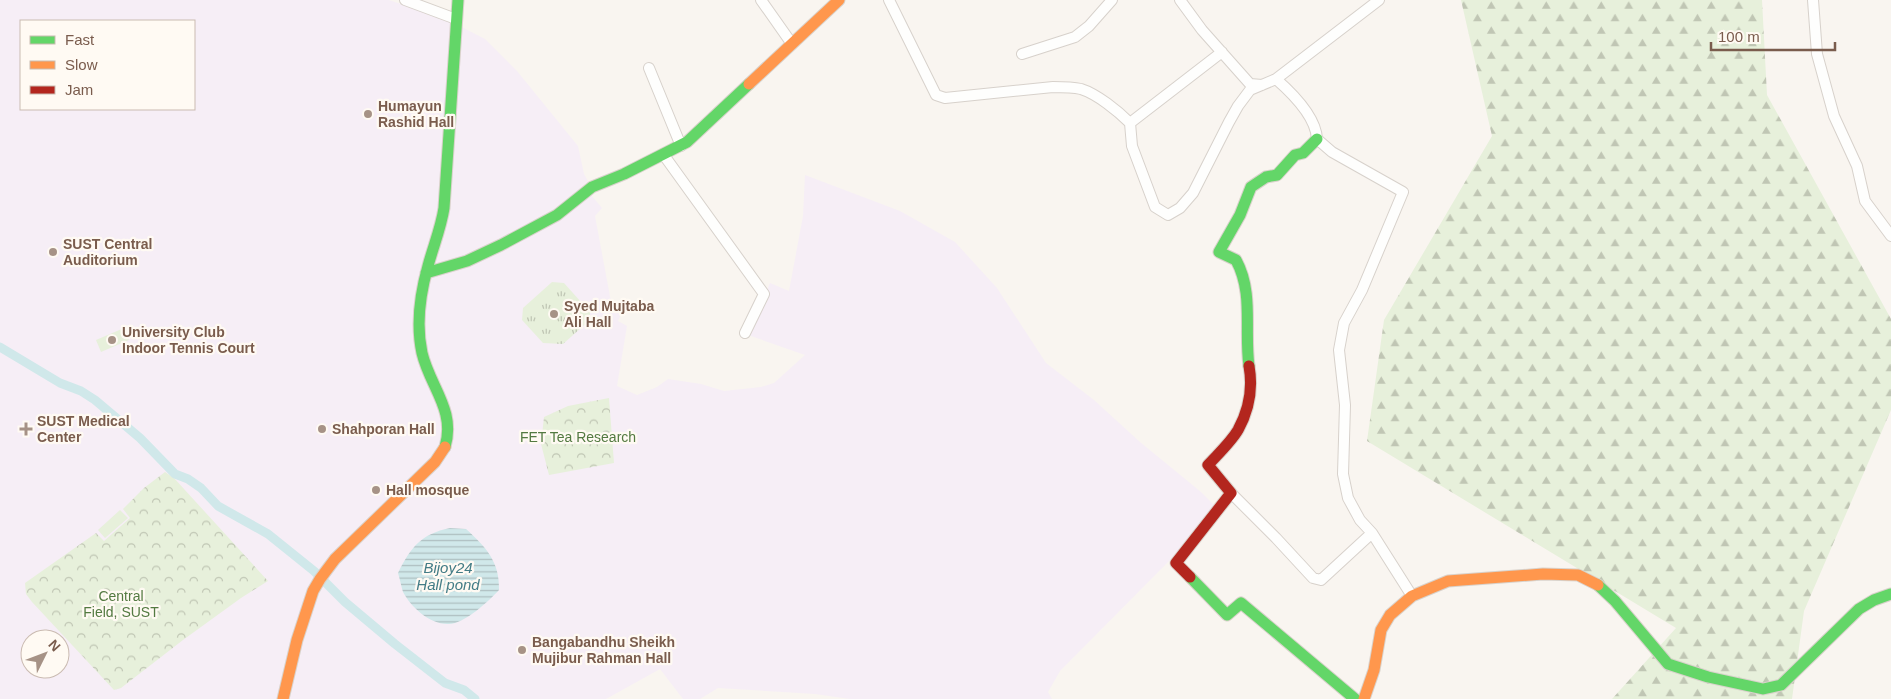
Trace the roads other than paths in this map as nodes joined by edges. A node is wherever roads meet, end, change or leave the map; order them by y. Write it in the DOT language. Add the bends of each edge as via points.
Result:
graph roads {
  1 [pos="405,0"];
  2 [pos="458,0"];
  3 [pos="761,0"];
  4 [pos="839,0"];
  5 [pos="889,0"];
  6 [pos="1112,0"];
  7 [pos="1180,0"];
  8 [pos="1379,0"];
  9 [pos="1813,0"];
  10 [pos="456,19"];
  11 [pos="792,44"];
  12 [pos="1222,52"];
  13 [pos="1022,54"];
  14 [pos="648,68"];
  15 [pos="1276,79"];
  16 [pos="1263,85"];
  17 [pos="1130,123"];
  18 [pos="1317,139"];
  19 [pos="680,146"];
  20 [pos="663,154"];
  21 [pos="1891,236"];
  22 [pos="426,273"];
  23 [pos="745,333"];
  24 [pos="1231,493"];
  25 [pos="1372,533"];
  26 [pos="1891,594"];
  27 [pos="1412,596"];
  28 [pos="283,699"];
  29 [pos="1355,699"];
  30 [pos="1364,699"];
  1 -- 10 [label="street"];
  2 -- 10 [label="street"];
  3 -- 11 [label="street"];
  4 -- 11 [label="street"];
  5 -- 17 [label="street" via="936,95 945,98 1071,88 1082,90"];
  6 -- 13 [label="street" via="1075,37"];
  7 -- 12 [label="street"];
  8 -- 15 [label="street"];
  9 -- 21 [label="street" via="1817,54 1834,116 1856,166 1865,201"];
  10 -- 22 [label="street" via="442,217"];
  11 -- 19 [label="street"];
  12 -- 16 [label="street" via="1250,84"];
  12 -- 17 [label="street"];
  14 -- 19 [label="street"];
  15 -- 16 [label="street"];
  15 -- 18 [label="street" via="1296,96 1316,131"];
  16 -- 17 [label="street" via="1250,90 1238,106 1193,193 1180,208 1168,215 1155,207 1132,146"];
  18 -- 24 [label="street" via="1303,153 1295,155 1277,175 1266,177 1251,187 1219,252 1236,260 1246,284 1247,352 1251,378 1250,399 1238,430 1208,465"];
  18 -- 25 [label="street" via="1332,152 1403,192 1362,290 1344,323 1339,350 1345,404 1343,474 1348,498 1360,520"];
  19 -- 20 [label="street"];
  20 -- 22 [label="street" via="592,187 557,215 501,245 467,262"];
  20 -- 23 [label="street" via="764,294"];
  22 -- 28 [label="street" via="419,311 420,345 424,364 446,413 448,443 435,462 335,560 321,578 313,591"];
  24 -- 25 [label="street" via="1313,578 1321,580"];
  24 -- 29 [label="street" via="1176,563 1227,615 1240,604"];
  25 -- 27 [label="street"];
  26 -- 27 [label="street" via="1859,610 1781,684 1763,689 1668,664 1615,601 1596,583 1578,575 1543,574 1448,581"];
  27 -- 30 [label="street" via="1390,615 1381,630 1374,670"];
}
